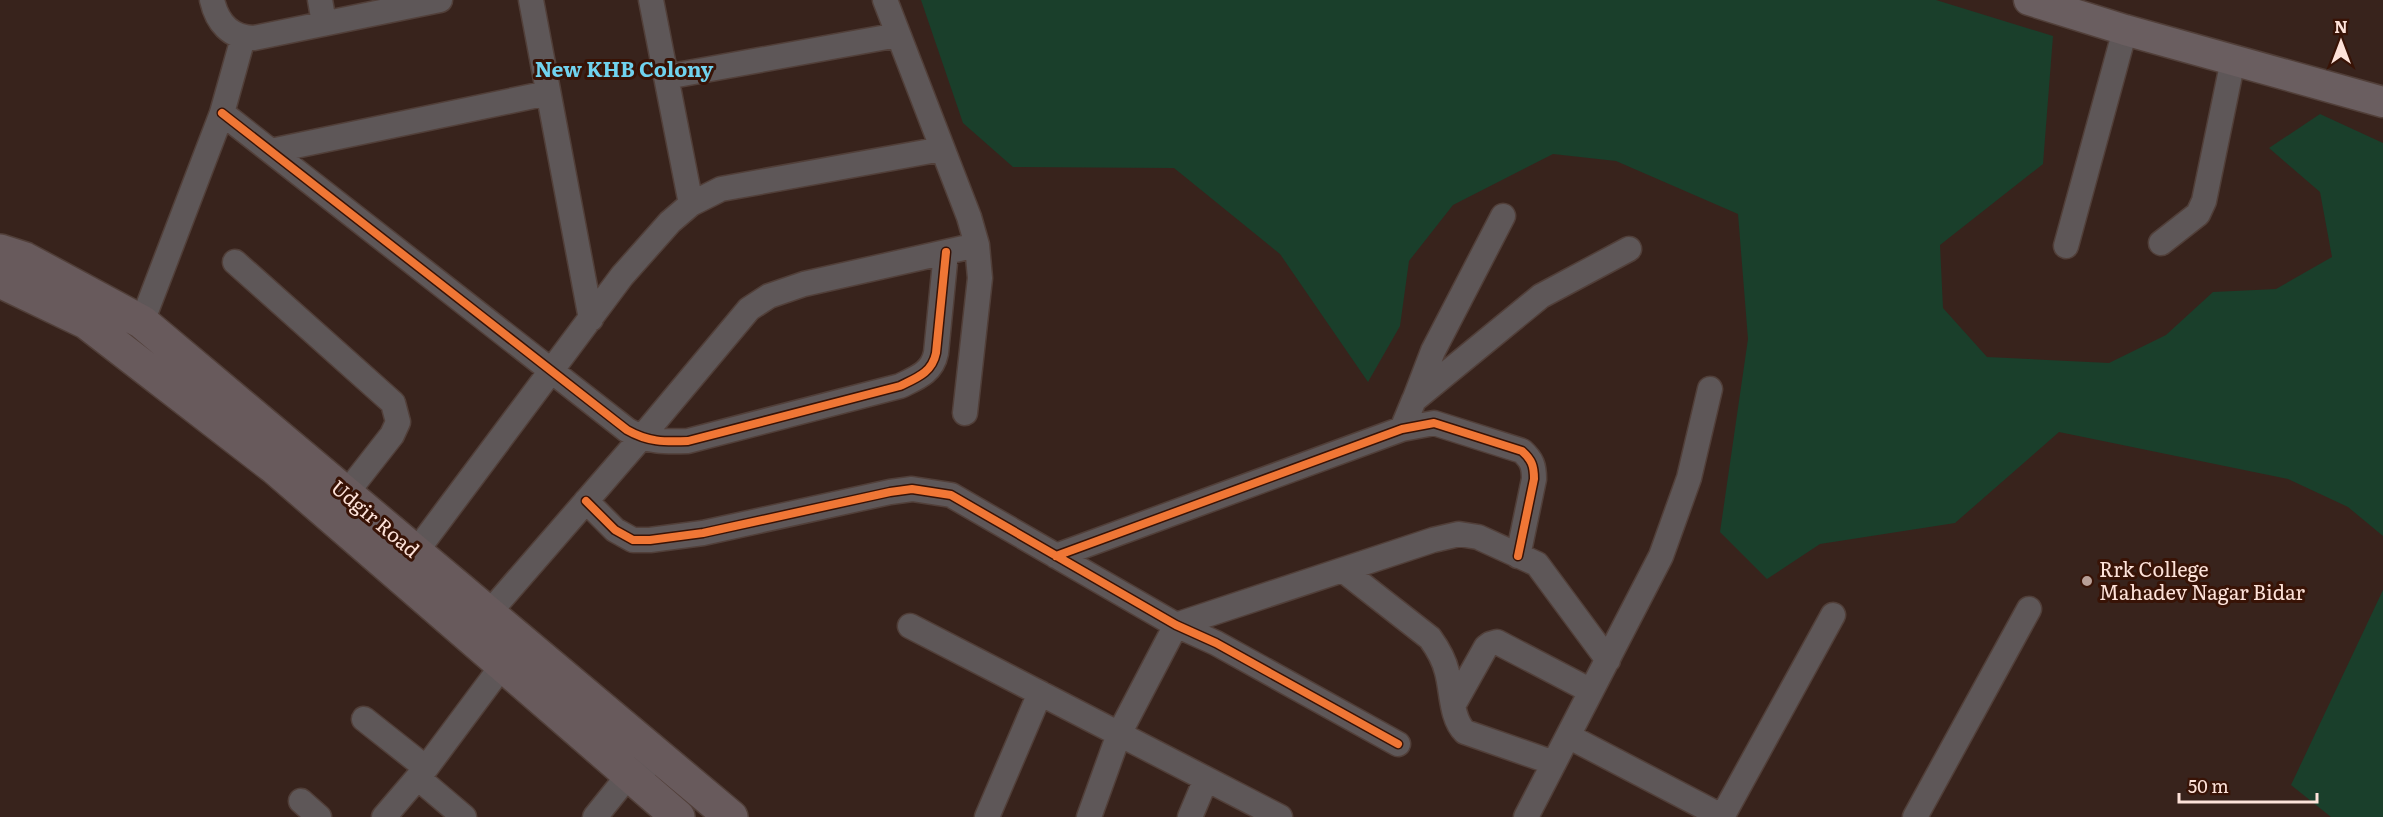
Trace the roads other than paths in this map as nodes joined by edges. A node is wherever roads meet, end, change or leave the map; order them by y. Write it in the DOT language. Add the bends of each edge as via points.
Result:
graph roads {
  1 [pos="212,0"];
  2 [pos="531,0"];
  3 [pos="651,0"];
  4 [pos="885,0"];
  5 [pos="2029,0"];
  6 [pos="430,1"];
  7 [pos="322,12"];
  8 [pos="2125,30"];
  9 [pos="898,35"];
  10 [pos="243,38"];
  11 [pos="2233,60"];
  12 [pos="666,77"];
  13 [pos="548,93"];
  14 [pos="2383,102"];
  15 [pos="222,113"];
  16 [pos="942,149"];
  17 [pos="271,151"];
  18 [pos="691,204"];
  19 [pos="1503,216"];
  20 [pos="2161,243"];
  21 [pos="977,245"];
  22 [pos="2066,246"];
  23 [pos="1629,249"];
  24 [pos="0,251"];
  25 [pos="946,252"];
  26 [pos="235,262"];
  27 [pos="0,281"];
  28 [pos="591,318"];
  29 [pos="142,322"];
  30 [pos="552,370"];
  31 [pos="1710,388"];
  32 [pos="1414,400"];
  33 [pos="965,413"];
  34 [pos="1402,429"];
  35 [pos="641,438"];
  36 [pos="345,495"];
  37 [pos="586,501"];
  38 [pos="415,553"];
  39 [pos="1056,556"];
  40 [pos="1518,556"];
  41 [pos="1343,570"];
  42 [pos="2029,609"];
  43 [pos="488,614"];
  44 [pos="1833,615"];
  45 [pos="1176,625"];
  46 [pos="910,626"];
  47 [pos="1608,660"];
  48 [pos="502,666"];
  49 [pos="1591,691"];
  50 [pos="1040,693"];
  51 [pos="1454,704"];
  52 [pos="364,719"];
  53 [pos="1119,734"];
  54 [pos="1568,736"];
  55 [pos="1398,744"];
  56 [pos="664,762"];
  57 [pos="1554,763"];
  58 [pos="422,773"];
  59 [pos="628,776"];
  60 [pos="1206,779"];
  61 [pos="384,817"];
  62 [pos="464,817"];
  63 [pos="595,817"];
  64 [pos="678,817"];
  65 [pos="731,817"];
  66 [pos="987,817"];
  67 [pos="1089,817"];
  68 [pos="1190,817"];
  69 [pos="1281,817"];
  70 [pos="1526,817"];
  71 [pos="1722,817"];
  72 [pos="1915,817"];
  1 -- 10 [label="street" via="224,26"];
  2 -- 13 [label="street"];
  3 -- 12 [label="street"];
  4 -- 9 [label="street"];
  5 -- 8 [label="main road"];
  6 -- 7 [label="street"];
  7 -- 10 [label="street"];
  8 -- 11 [label="main road"];
  8 -- 22 [label="street"];
  9 -- 12 [label="street"];
  9 -- 16 [label="street"];
  10 -- 15 [label="street"];
  11 -- 14 [label="main road"];
  11 -- 20 [label="street" via="2204,201 2198,214"];
  12 -- 18 [label="street"];
  13 -- 17 [label="street"];
  13 -- 28 [label="street"];
  15 -- 17 [label="street"];
  15 -- 29 [label="street"];
  16 -- 18 [label="street" via="721,189"];
  16 -- 21 [label="street"];
  17 -- 30 [label="street"];
  18 -- 28 [label="street" via="638,258"];
  19 -- 32 [label="street" via="1432,351"];
  21 -- 25 [label="street"];
  21 -- 33 [label="street" via="980,278"];
  23 -- 32 [label="street" via="1541,296"];
  24 -- 29 [label="highway, Udgir Road" via="26,259"];
  25 -- 35 [label="street" via="804,284 769,296 749,309"];
  25 -- 35 [label="street" via="936,353 930,369 921,376 900,386 688,441"];
  26 -- 36 [label="street" via="393,403 398,422 392,435"];
  27 -- 48 [label="highway, Udgir Road" via="86,322 275,468"];
  28 -- 30 [label="street"];
  29 -- 36 [label="highway, Udgir Road"];
  30 -- 35 [label="street"];
  30 -- 38 [label="street"];
  31 -- 47 [label="street" via="1689,478 1661,556"];
  32 -- 34 [label="street"];
  34 -- 39 [label="street"];
  34 -- 40 [label="street" via="1434,423 1522,451 1529,458 1534,466 1534,479"];
  35 -- 37 [label="street"];
  36 -- 38 [label="highway, Udgir Road"];
  37 -- 39 [label="street" via="615,530 633,540 650,540 703,533 912,489 951,495"];
  37 -- 43 [label="street"];
  38 -- 43 [label="highway, Udgir Road"];
  39 -- 45 [label="street"];
  40 -- 41 [label="street" via="1478,537 1459,534"];
  40 -- 47 [label="street" via="1537,564"];
  41 -- 45 [label="street"];
  41 -- 51 [label="street" via="1430,638 1441,652"];
  42 -- 72 [label="street"];
  43 -- 56 [label="highway, Udgir Road"];
  44 -- 71 [label="street"];
  45 -- 53 [label="street"];
  45 -- 55 [label="street" via="1216,643"];
  46 -- 50 [label="street"];
  47 -- 49 [label="street"];
  48 -- 58 [label="street"];
  48 -- 59 [label="highway, Udgir Road"];
  49 -- 51 [label="street" via="1493,642 1486,647"];
  49 -- 54 [label="street"];
  50 -- 53 [label="street"];
  50 -- 66 [label="street"];
  51 -- 57 [label="street" via="1457,722 1465,732"];
  52 -- 58 [label="street"];
  53 -- 60 [label="street"];
  53 -- 67 [label="street"];
  54 -- 57 [label="street"];
  54 -- 71 [label="street"];
  56 -- 59 [label="street"];
  56 -- 65 [label="highway, Udgir Road"];
  57 -- 70 [label="street"];
  58 -- 61 [label="street"];
  58 -- 62 [label="street"];
  59 -- 63 [label="street"];
  59 -- 64 [label="highway, Udgir Road"];
  60 -- 68 [label="street"];
  60 -- 69 [label="street"];
}
